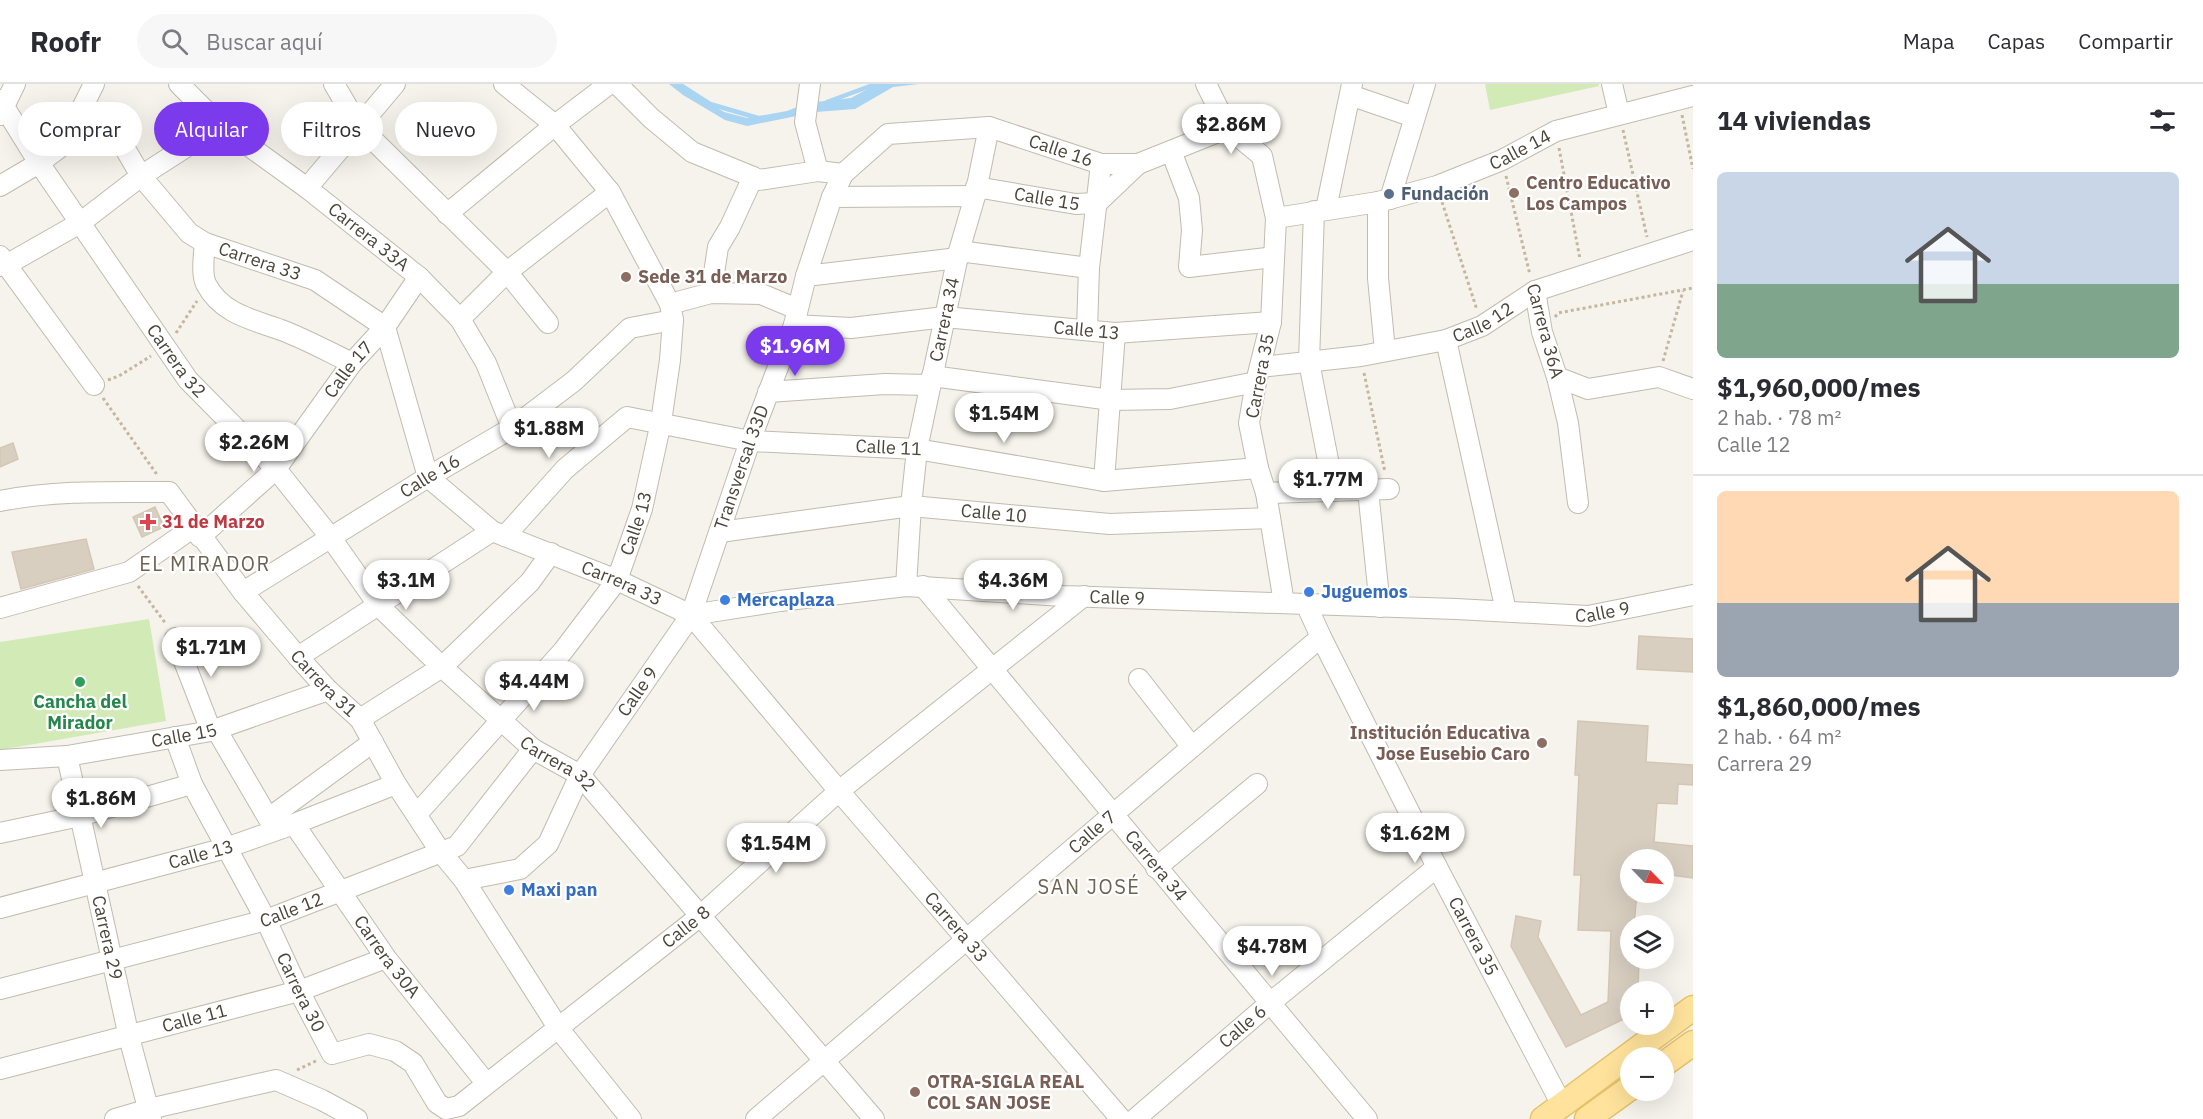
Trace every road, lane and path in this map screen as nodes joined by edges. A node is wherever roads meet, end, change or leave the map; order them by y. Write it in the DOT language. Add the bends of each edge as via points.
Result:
graph roads {
  1 [pos="15,84"];
  2 [pos="94,84"];
  3 [pos="179,84"];
  4 [pos="334,84"];
  5 [pos="395,84"];
  6 [pos="504,84"];
  7 [pos="609,84"];
  8 [pos="617,84"];
  9 [pos="1206,84"];
  10 [pos="1425,84"];
  11 [pos="1612,84"];
  12 [pos="1351,90"];
  13 [pos="1683,93"];
  14 [pos="808,99"];
  15 [pos="85,102"];
  16 [pos="197,102"];
  17 [pos="345,102"];
  18 [pos="379,102"];
  19 [pos="1,107"];
  20 [pos="1619,114"];
  21 [pos="1414,117"];
  22 [pos="555,125"];
  23 [pos="989,128"];
  24 [pos="1228,128"];
  25 [pos="1556,131"];
  26 [pos="888,134"];
  27 [pos="383,150"];
  28 [pos="1172,151"];
  29 [pos="49,156"];
  30 [pos="129,156"];
  31 [pos="172,156"];
  32 [pos="263,156"];
  33 [pos="333,156"];
  34 [pos="1502,160"];
  35 [pos="39,163"];
  36 [pos="1101,164"];
  37 [pos="1138,164"];
  38 [pos="1693,169"];
  39 [pos="818,171"];
  40 [pos="843,174"];
  41 [pos="141,176"];
  42 [pos="753,177"];
  43 [pos="0,186"];
  44 [pos="1437,186"];
  45 [pos="307,188"];
  46 [pos="976,191"];
  47 [pos="610,192"];
  48 [pos="832,197"];
  49 [pos="1384,201"];
  50 [pos="1097,204"];
  51 [pos="1320,210"];
  52 [pos="447,214"];
  53 [pos="1276,218"];
  54 [pos="80,223"];
  55 [pos="1693,240"];
  56 [pos="205,243"];
  57 [pos="958,254"];
  58 [pos="1650,254"];
  59 [pos="1274,257"];
  60 [pos="2,262"];
  61 [pos="1089,268"];
  62 [pos="507,272"];
  63 [pos="1583,275"];
  64 [pos="806,276"];
  65 [pos="418,277"];
  66 [pos="1693,288"];
  67 [pos="1534,291"];
  68 [pos="1683,291"];
  69 [pos="711,293"];
  70 [pos="671,312"];
  71 [pos="796,317"];
  72 [pos="945,317"];
  73 [pos="460,320"];
  74 [pos="1271,322"];
  75 [pos="548,323"];
  76 [pos="1482,326"];
  77 [pos="385,327"];
  78 [pos="1087,330"];
  79 [pos="1542,332"];
  80 [pos="1115,333"];
  81 [pos="1446,340"];
  82 [pos="1385,351"];
  83 [pos="1361,356"];
  84 [pos="1309,362"];
  85 [pos="352,363"];
  86 [pos="1259,374"];
  87 [pos="1557,377"];
  88 [pos="1659,377"];
  89 [pos="931,381"];
  90 [pos="94,384"];
  91 [pos="1588,389"];
  92 [pos="1693,389"];
  93 [pos="768,392"];
  94 [pos="1111,400"];
  95 [pos="661,422"];
  96 [pos="1568,423"];
  97 [pos="512,428"];
  98 [pos="750,441"];
  99 [pos="917,448"];
  100 [pos="1258,468"];
  101 [pos="276,469"];
  102 [pos="428,477"];
  103 [pos="1104,481"];
  104 [pos="1389,489"];
  105 [pos="1368,490"];
  106 [pos="1334,491"];
  107 [pos="169,492"];
  108 [pos="1266,493"];
  109 [pos="0,501"];
  110 [pos="1578,503"];
  111 [pos="911,506"];
  112 [pos="1270,518"];
  113 [pos="197,532"];
  114 [pos="720,532"];
  115 [pos="498,533"];
  116 [pos="331,538"];
  117 [pos="551,553"];
  118 [pos="129,572"];
  119 [pos="617,580"];
  120 [pos="914,586"];
  121 [pos="1693,588"];
  122 [pos="243,592"];
  123 [pos="1084,596"];
  124 [pos="1684,597"];
  125 [pos="1284,603"];
  126 [pos="1306,604"];
  127 [pos="379,606"];
  128 [pos="1380,607"];
  129 [pos="0,608"];
  130 [pos="1506,611"];
  131 [pos="691,615"];
  132 [pos="1321,637"];
  133 [pos="175,638"];
  134 [pos="298,657"];
  135 [pos="442,667"];
  136 [pos="993,670"];
  137 [pos="1139,678"];
  138 [pos="328,690"];
  139 [pos="360,719"];
  140 [pos="501,721"];
  141 [pos="213,730"];
  142 [pos="175,737"];
  143 [pos="373,742"];
  144 [pos="1192,747"];
  145 [pos="533,749"];
  146 [pos="67,756"];
  147 [pos="0,760"];
  148 [pos="579,775"];
  149 [pos="192,784"];
  150 [pos="396,784"];
  151 [pos="1257,784"];
  152 [pos="839,791"];
  153 [pos="417,814"];
  154 [pos="1113,814"];
  155 [pos="80,816"];
  156 [pos="272,824"];
  157 [pos="294,824"];
  158 [pos="0,833"];
  159 [pos="226,848"];
  160 [pos="440,851"];
  161 [pos="1437,867"];
  162 [pos="1156,868"];
  163 [pos="464,880"];
  164 [pos="94,884"];
  165 [pos="339,891"];
  166 [pos="0,908"];
  167 [pos="699,917"];
  168 [pos="266,920"];
  169 [pos="967,939"];
  170 [pos="113,958"];
  171 [pos="386,958"];
  172 [pos="0,989"];
  173 [pos="299,991"];
  174 [pos="1270,1003"];
  175 [pos="1693,1008"];
  176 [pos="559,1029"];
  177 [pos="129,1036"];
  178 [pos="1693,1043"];
  179 [pos="333,1054"];
  180 [pos="1674,1057"];
  181 [pos="824,1061"];
  182 [pos="0,1069"];
  183 [pos="276,1080"];
  184 [pos="486,1083"];
  185 [pos="1620,1095"];
  186 [pos="1552,1112"];
  187 [pos="150,1114"];
  188 [pos="116,1119"];
  189 [pos="357,1119"];
  190 [pos="632,1119"];
  191 [pos="756,1119"];
  192 [pos="874,1119"];
  193 [pos="1121,1119"];
  194 [pos="1135,1119"];
  195 [pos="1368,1119"];
  196 [pos="1587,1119"];
  1 -- 19 [label="street"];
  2 -- 15 [label="street"];
  3 -- 16 [label="street, Carrera 33A"];
  4 -- 17 [label="street"];
  5 -- 18 [label="street"];
  6 -- 22 [label="street"];
  7 -- 22 [label="street"];
  8 -- 42 [label="street" via="692,152"];
  9 -- 24 [label="street"];
  10 -- 21 [label="street"];
  11 -- 20 [label="street"];
  12 -- 21 [label="street"];
  12 -- 51 [label="street"];
  13 -- 20 [label="street, Calle 14"];
  13 -- 38 [label="path"];
  14 -- 39 [label="street"];
  19 -- 35 [label="street, Carrera 32"];
  20 -- 25 [label="street, Calle 14"];
  20 -- 58 [label="path"];
  21 -- 49 [label="street"];
  22 -- 47 [label="street"];
  22 -- 52 [label="street"];
  23 -- 26 [label="street, Calle 16"];
  23 -- 36 [label="street, Calle 16"];
  23 -- 46 [label="street, Carrera 34"];
  24 -- 28 [label="street, Calle 16"];
  24 -- 53 [label="street, Carrera 35" via="1262,156"];
  25 -- 34 [label="street, Calle 14"];
  25 -- 63 [label="path"];
  26 -- 40 [label="street, Transversal 33D"];
  27 -- 52 [label="street"];
  28 -- 37 [label="street, Calle 16"];
  28 -- 59 [label="street" via="1189,198 1189,267"];
  29 -- 35 [label="street"];
  30 -- 41 [label="street, Carrera 33"];
  31 -- 41 [label="street"];
  32 -- 45 [label="street, Carrera 33A"];
  33 -- 45 [label="street"];
  34 -- 44 [label="street, Calle 14"];
  34 -- 67 [label="path, Carrera 36A"];
  35 -- 43 [label="street"];
  35 -- 54 [label="street, Carrera 32"];
  36 -- 37 [label="street, Calle 16"];
  36 -- 50 [label="street"];
  37 -- 50 [label="street, Calle 15"];
  39 -- 40 [label="street"];
  39 -- 42 [label="street" via="759,180"];
  40 -- 48 [label="street, Transversal 33D"];
  41 -- 54 [label="street"];
  41 -- 56 [label="street, Carrera 33" via="189,233"];
  42 -- 69 [label="street" via="717,247"];
  44 -- 49 [label="street, Calle 14"];
  44 -- 76 [label="path"];
  45 -- 65 [label="street, Carrera 33A"];
  46 -- 48 [label="street, Calle 15"];
  46 -- 50 [label="street, Calle 15"];
  46 -- 57 [label="street, Carrera 34"];
  47 -- 62 [label="street"];
  47 -- 70 [label="street"];
  48 -- 64 [label="street, Transversal 33D"];
  49 -- 51 [label="street, Calle 14"];
  49 -- 82 [label="street" via="1378,278"];
  50 -- 61 [label="street"];
  51 -- 53 [label="street, Calle 14"];
  51 -- 84 [label="street"];
  52 -- 62 [label="street"];
  53 -- 59 [label="street, Carrera 35"];
  54 -- 60 [label="street"];
  54 -- 101 [label="street, Carrera 32" via="188,380"];
  55 -- 58 [label="street, Calle 12"];
  56 -- 77 [label="street, Carrera 33" via="315,280"];
  56 -- 85 [label="street" via="205,283 220,303 245,319 284,331"];
  57 -- 61 [label="street"];
  57 -- 64 [label="street"];
  57 -- 72 [label="street, Carrera 34"];
  58 -- 63 [label="street, Calle 12"];
  59 -- 74 [label="street, Carrera 35"];
  60 -- 90 [label="street"];
  61 -- 78 [label="street"];
  62 -- 73 [label="street"];
  62 -- 75 [label="street"];
  63 -- 67 [label="street, Calle 12"];
  64 -- 71 [label="street, Transversal 33D"];
  65 -- 73 [label="street, Carrera 33A"];
  65 -- 77 [label="street, Calle 17"];
  66 -- 68 [label="path"];
  67 -- 76 [label="street, Calle 12"];
  67 -- 79 [label="street, Carrera 36A"];
  68 -- 79 [label="path" via="1558,313"];
  68 -- 88 [label="path"];
  69 -- 70 [label="street, Calle 13"];
  69 -- 71 [label="street, Calle 13" via="761,294"];
  70 -- 95 [label="street, Calle 13" via="670,360"];
  70 -- 97 [label="street, Calle 16" via="630,328 574,381"];
  71 -- 72 [label="street, Calle 13" via="851,328"];
  71 -- 93 [label="street, Transversal 33D"];
  72 -- 78 [label="street, Calle 13"];
  72 -- 89 [label="street, Carrera 34"];
  73 -- 97 [label="street, Carrera 33A" via="486,363"];
  74 -- 80 [label="street, Calle 13"];
  74 -- 86 [label="street, Carrera 35"];
  76 -- 81 [label="street, Calle 12"];
  77 -- 85 [label="street, Calle 17"];
  77 -- 102 [label="street"];
  78 -- 80 [label="street, Calle 13"];
  79 -- 87 [label="street, Carrera 36A"];
  80 -- 94 [label="street"];
  81 -- 82 [label="street, Calle 12"];
  81 -- 130 [label="street"];
  82 -- 83 [label="street, Calle 12"];
  83 -- 84 [label="street, Calle 12"];
  83 -- 104 [label="path"];
  84 -- 86 [label="street, Calle 12"];
  84 -- 106 [label="street"];
  85 -- 101 [label="street, Calle 17"];
  86 -- 94 [label="street, Calle 12" via="1170,399"];
  86 -- 100 [label="street, Carrera 35" via="1249,423"];
  87 -- 91 [label="street"];
  87 -- 96 [label="street, Carrera 36A"];
  88 -- 91 [label="street"];
  88 -- 92 [label="street"];
  89 -- 93 [label="street, Calle 12"];
  89 -- 94 [label="street, Calle 12"];
  89 -- 99 [label="street, Carrera 34"];
  90 -- 107 [label="path"];
  91 -- 96 [label="street"];
  93 -- 98 [label="street, Transversal 33D"];
  94 -- 103 [label="street"];
  95 -- 98 [label="street, Calle 11"];
  95 -- 115 [label="street, Calle 11" via="627,417"];
  95 -- 119 [label="street, Calle 13" via="642,509"];
  96 -- 110 [label="street, Carrera 36A"];
  97 -- 102 [label="street, Calle 16"];
  98 -- 99 [label="street, Calle 11"];
  98 -- 114 [label="street, Transversal 33D"];
  99 -- 103 [label="street, Calle 11"];
  99 -- 111 [label="street, Carrera 34"];
  100 -- 103 [label="street, Calle 11"];
  100 -- 108 [label="street, Carrera 35"];
  101 -- 113 [label="street, Calle 17"];
  101 -- 116 [label="street, Carrera 32"];
  102 -- 115 [label="street, Carrera 33"];
  102 -- 116 [label="street, Calle 16"];
  104 -- 105 [label="street"];
  105 -- 106 [label="street"];
  105 -- 128 [label="street"];
  106 -- 108 [label="street"];
  107 -- 109 [label="street" via="100,492"];
  107 -- 113 [label="street, Carrera 31"];
  108 -- 112 [label="street, Carrera 35"];
  111 -- 112 [label="street, Calle 10" via="1110,524"];
  111 -- 114 [label="street, Calle 10"];
  111 -- 120 [label="street, Carrera 34"];
  112 -- 125 [label="street, Carrera 35"];
  113 -- 118 [label="street, Calle 17"];
  113 -- 122 [label="street, Carrera 31"];
  114 -- 131 [label="street, Transversal 33D"];
  115 -- 117 [label="street, Carrera 33"];
  115 -- 127 [label="street"];
  116 -- 122 [label="street, Calle 16"];
  116 -- 127 [label="street, Carrera 32"];
  117 -- 119 [label="street, Carrera 33"];
  117 -- 135 [label="street" via="530,582"];
  118 -- 129 [label="street, Calle 17"];
  118 -- 133 [label="path"];
  119 -- 131 [label="street, Carrera 33"];
  119 -- 140 [label="street, Calle 13" via="563,651"];
  120 -- 123 [label="street, Calle 9"];
  120 -- 131 [label="street, Calle 9"];
  120 -- 136 [label="street, Carrera 34"];
  121 -- 124 [label="street"];
  122 -- 134 [label="street, Carrera 31"];
  123 -- 125 [label="street, Calle 9"];
  123 -- 136 [label="street, Calle 8"];
  124 -- 130 [label="street, Calle 9" via="1588,616"];
  125 -- 126 [label="street, Calle 9"];
  126 -- 128 [label="street, Calle 9"];
  126 -- 132 [label="street, Carrera 35"];
  127 -- 134 [label="street"];
  127 -- 135 [label="street, Carrera 32"];
  128 -- 130 [label="street, Calle 9"];
  131 -- 148 [label="street, Calle 9"];
  131 -- 152 [label="street, Carrera 33"];
  132 -- 144 [label="street, Calle 7"];
  132 -- 161 [label="street, Carrera 35"];
  133 -- 141 [label="street"];
  134 -- 138 [label="street, Carrera 31"];
  135 -- 139 [label="street"];
  135 -- 140 [label="street, Carrera 32"];
  136 -- 152 [label="street, Calle 8"];
  136 -- 154 [label="street, Carrera 34"];
  137 -- 144 [label="street"];
  138 -- 139 [label="street, Carrera 31"];
  138 -- 141 [label="street, Calle 15"];
  139 -- 143 [label="street, Carrera 31"];
  140 -- 145 [label="street, Carrera 32"];
  140 -- 153 [label="street, Calle 13"];
  141 -- 142 [label="street, Calle 15"];
  141 -- 156 [label="street"];
  142 -- 146 [label="street, Calle 15"];
  142 -- 149 [label="street, Carrera 30"];
  143 -- 150 [label="street, Carrera 31"];
  143 -- 156 [label="street"];
  144 -- 154 [label="street, Calle 7"];
  145 -- 148 [label="street, Carrera 32"];
  145 -- 160 [label="street, Calle 12" via="457,846"];
  146 -- 147 [label="street, Calle 15"];
  146 -- 155 [label="street, Carrera 29"];
  148 -- 163 [label="street, Calle 9" via="548,844 520,869"];
  148 -- 167 [label="street, Carrera 32"];
  149 -- 155 [label="street"];
  149 -- 159 [label="street, Carrera 30"];
  150 -- 153 [label="street, Carrera 31"];
  150 -- 157 [label="street, Calle 13"];
  151 -- 162 [label="street"];
  152 -- 167 [label="street, Calle 8"];
  152 -- 169 [label="street, Carrera 33"];
  153 -- 160 [label="street, Carrera 31"];
  154 -- 162 [label="street, Carrera 34"];
  154 -- 169 [label="street, Calle 7"];
  155 -- 158 [label="street"];
  155 -- 164 [label="street, Carrera 29"];
  156 -- 157 [label="street, Calle 13"];
  156 -- 159 [label="street, Calle 13"];
  157 -- 165 [label="street, Carrera 30A"];
  159 -- 164 [label="street, Calle 13"];
  159 -- 168 [label="street, Carrera 30"];
  160 -- 163 [label="street, Carrera 31"];
  160 -- 165 [label="street, Calle 12"];
  161 -- 174 [label="street, Calle 6"];
  161 -- 186 [label="street, Carrera 35"];
  162 -- 174 [label="street, Carrera 34"];
  163 -- 176 [label="street, Carrera 31"];
  164 -- 166 [label="street, Calle 13"];
  164 -- 170 [label="street, Carrera 29"];
  165 -- 168 [label="street, Calle 12"];
  165 -- 171 [label="street, Carrera 30A"];
  167 -- 176 [label="street, Calle 8"];
  167 -- 181 [label="street, Carrera 32"];
  168 -- 170 [label="street, Calle 12"];
  168 -- 173 [label="street, Carrera 30"];
  169 -- 181 [label="street, Calle 7"];
  169 -- 193 [label="street, Carrera 33"];
  170 -- 172 [label="street, Calle 12"];
  170 -- 177 [label="street, Carrera 29"];
  171 -- 173 [label="street, Calle 11"];
  171 -- 184 [label="street, Carrera 30A"];
  173 -- 177 [label="street, Calle 11"];
  173 -- 179 [label="street, Carrera 30"];
  174 -- 194 [label="street, Calle 6"];
  174 -- 195 [label="street, Carrera 34"];
  175 -- 186 [label="main road"];
  176 -- 184 [label="street, Calle 8"];
  176 -- 190 [label="street, Carrera 31"];
  177 -- 182 [label="street, Calle 11"];
  177 -- 187 [label="street, Carrera 29"];
  178 -- 180 [label="main road"];
  179 -- 183 [label="path"];
  179 -- 184 [label="street, Calle 8" via="369,1044 395,1051 413,1063 437,1103 446,1109 459,1106"];
  181 -- 191 [label="street, Calle 7"];
  181 -- 192 [label="street, Carrera 32"];
  183 -- 187 [label="street"];
  183 -- 189 [label="street"];
  185 -- 196 [label="main road"];
  187 -- 188 [label="street"];
}
